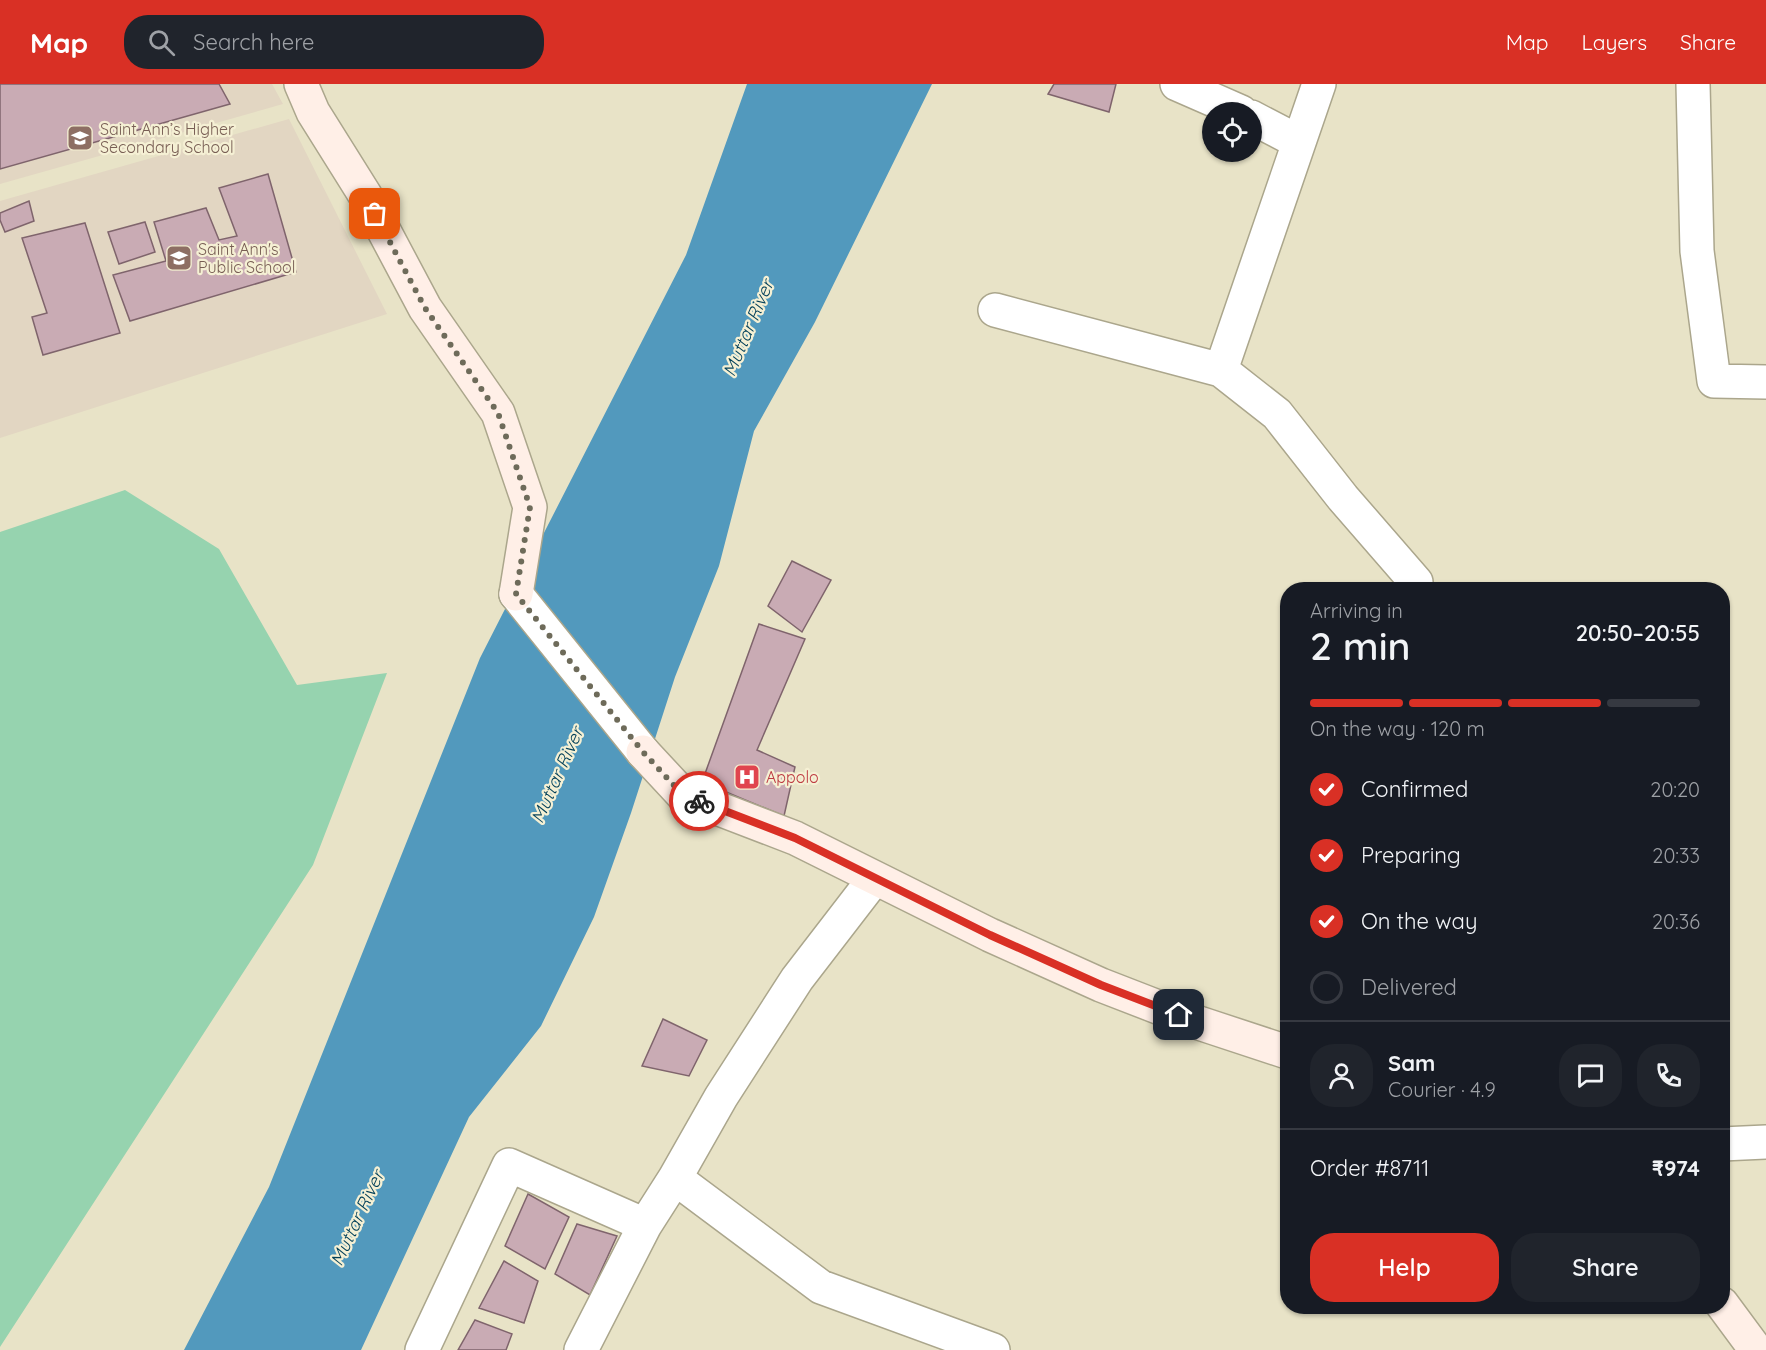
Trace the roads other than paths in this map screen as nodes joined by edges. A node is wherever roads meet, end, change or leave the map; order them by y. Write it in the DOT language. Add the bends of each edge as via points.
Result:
graph roads {
  1 [pos="301,84"];
  2 [pos="1177,84"];
  3 [pos="1319,84"];
  4 [pos="1693,84"];
  5 [pos="1218,102"];
  6 [pos="1262,123"];
  7 [pos="1299,142"];
  8 [pos="995,310"];
  9 [pos="1221,370"];
  10 [pos="1766,382"];
  11 [pos="1416,582"];
  12 [pos="874,879"];
  13 [pos="1280,1050"];
  14 [pos="1766,1142"];
  15 [pos="1730,1144"];
  16 [pos="675,1178"];
  17 [pos="645,1225"];
  18 [pos="1729,1314"];
  19 [pos="956,1343"];
  20 [pos="422,1350"];
  21 [pos="581,1350"];
  22 [pos="993,1350"];
  23 [pos="1756,1350"];
  1 -- 12 [label="street" via="425,308 498,413 530,507 516,594 643,752 683,795 795,838"];
  2 -- 5 [label="street"];
  3 -- 7 [label="street"];
  4 -- 10 [label="street" via="1697,251 1714,381"];
  6 -- 7 [label="street"];
  7 -- 9 [label="street"];
  8 -- 9 [label="street"];
  9 -- 11 [label="street" via="1277,414"];
  12 -- 13 [label="street" via="1101,985"];
  12 -- 16 [label="street" via="797,979 721,1097"];
  14 -- 15 [label="street"];
  16 -- 17 [label="street"];
  16 -- 19 [label="street" via="821,1287"];
  17 -- 20 [label="street" via="509,1165"];
  17 -- 21 [label="street"];
  18 -- 23 [label="street"];
  19 -- 22 [label="street"];
}
